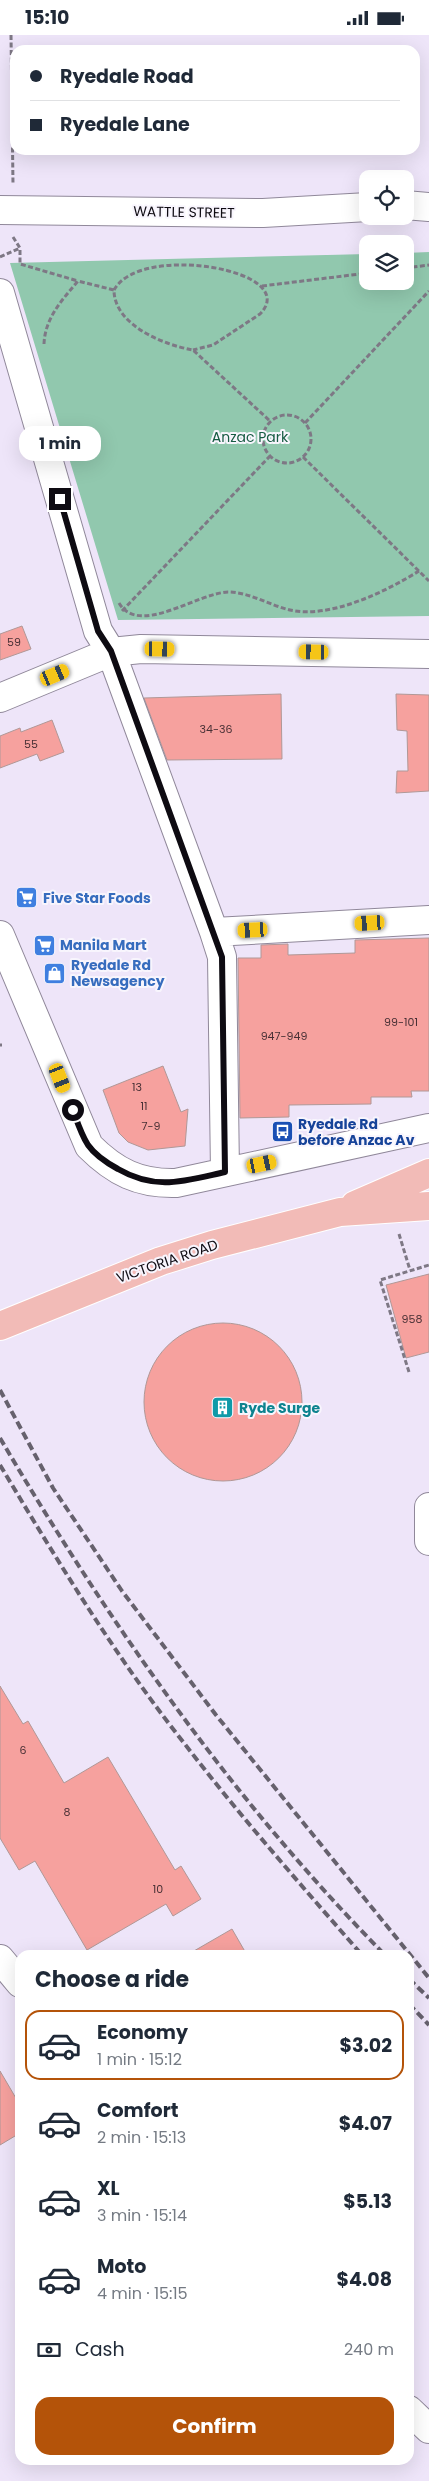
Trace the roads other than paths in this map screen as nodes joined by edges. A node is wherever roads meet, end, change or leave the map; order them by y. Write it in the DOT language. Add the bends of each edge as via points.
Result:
graph roads {
  1 [pos="414,206"];
  2 [pos="429,207"];
  3 [pos="359,208"];
  4 [pos="0,210"];
  5 [pos="0,293"];
  6 [pos="104,641"];
  7 [pos="429,654"];
  8 [pos="0,697"];
  9 [pos="429,919"];
  10 [pos="214,932"];
  11 [pos="0,935"];
  12 [pos="429,1128"];
  13 [pos="225,1172"];
  14 [pos="429,1173"];
  15 [pos="429,1206"];
  16 [pos="340,1212"];
  17 [pos="0,1326"];
  18 [pos="429,1507"];
  19 [pos="429,1541"];
  20 [pos="0,1959"];
  21 [pos="15,1977"];
  22 [pos="414,2415"];
  23 [pos="429,2429"];
  1 -- 2 [label="street"];
  3 -- 4 [label="street, WATTLE STREET" via="263,213"];
  5 -- 6 [label="street"];
  6 -- 7 [label="street" via="141,649"];
  6 -- 8 [label="street"];
  6 -- 10 [label="street"];
  9 -- 10 [label="street"];
  10 -- 13 [label="street" via="222,957"];
  11 -- 13 [label="street" via="83,1135 97,1155 126,1174 156,1184"];
  12 -- 13 [label="street"];
  14 -- 16 [label="highway, VICTORIA ROAD"];
  15 -- 16 [label="highway, VICTORIA ROAD"];
  16 -- 17 [label="highway, VICTORIA ROAD" via="161,1261"];
  18 -- 19 [label="street"];
  20 -- 21 [label="street"];
  22 -- 23 [label="street"];
}
